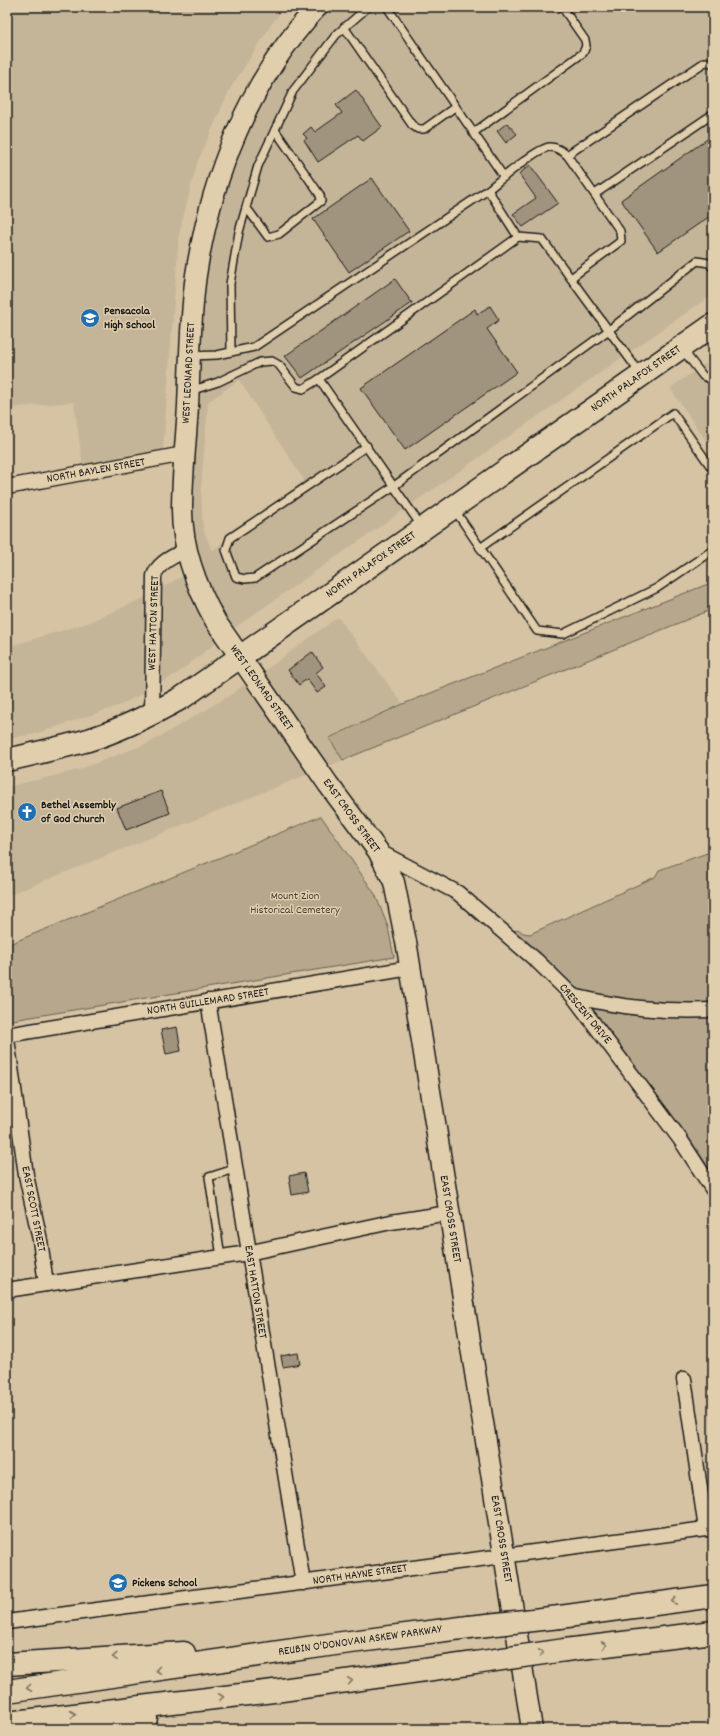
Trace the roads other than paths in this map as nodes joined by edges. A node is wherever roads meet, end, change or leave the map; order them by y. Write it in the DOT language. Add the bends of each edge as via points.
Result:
graph roads {
  1 [pos="317,7"];
  2 [pos="368,7"];
  3 [pos="386,7"];
  4 [pos="562,7"];
  5 [pos="344,27"];
  6 [pos="713,63"];
  7 [pos="456,107"];
  8 [pos="713,114"];
  9 [pos="275,130"];
  10 [pos="473,133"];
  11 [pos="567,154"];
  12 [pos="504,177"];
  13 [pos="488,190"];
  14 [pos="595,194"];
  15 [pos="246,207"];
  16 [pos="518,237"];
  17 [pos="713,268"];
  18 [pos="571,278"];
  19 [pos="713,325"];
  20 [pos="609,330"];
  21 [pos="681,347"];
  22 [pos="231,352"];
  23 [pos="190,356"];
  24 [pos="642,375"];
  25 [pos="318,379"];
  26 [pos="713,380"];
  27 [pos="188,392"];
  28 [pos="367,446"];
  29 [pos="184,454"];
  30 [pos="713,470"];
  31 [pos="394,486"];
  32 [pos="7,487"];
  33 [pos="453,508"];
  34 [pos="423,529"];
  35 [pos="480,548"];
  36 [pos="187,549"];
  37 [pos="713,550"];
  38 [pos="240,657"];
  39 [pos="152,714"];
  40 [pos="295,738"];
  41 [pos="7,760"];
  42 [pos="378,851"];
  43 [pos="410,968"];
  44 [pos="573,996"];
  45 [pos="208,1001"];
  46 [pos="713,1010"];
  47 [pos="7,1034"];
  48 [pos="7,1039"];
  49 [pos="234,1169"];
  50 [pos="712,1184"];
  51 [pos="449,1213"];
  52 [pos="248,1253"];
  53 [pos="221,1257"];
  54 [pos="46,1284"];
  55 [pos="7,1290"];
  56 [pos="684,1379"];
  57 [pos="710,1528"];
  58 [pos="504,1556"];
  59 [pos="303,1583"];
  60 [pos="713,1596"];
  61 [pos="7,1622"];
  62 [pos="713,1632"];
  63 [pos="335,1644"];
  64 [pos="7,1664"];
  65 [pos="7,1691"];
  66 [pos="182,1701"];
  67 [pos="7,1723"];
  68 [pos="95,1729"];
  69 [pos="532,1729"];
  1 -- 23 [label="street, WEST LEONARD STREET" via="286,44 263,80 242,119 220,173 206,223 196,276"];
  2 -- 5 [label="lane"];
  3 -- 7 [label="lane"];
  4 -- 10 [label="lane" via="585,40 583,53"];
  5 -- 7 [label="lane" via="412,125 424,129"];
  5 -- 9 [label="lane" via="293,91"];
  6 -- 11 [label="lane" via="705,62"];
  7 -- 10 [label="lane"];
  8 -- 14 [label="lane"];
  9 -- 15 [label="lane" via="258,166"];
  9 -- 15 [label="lane" via="320,195 320,201 273,237 268,237"];
  10 -- 12 [label="lane"];
  11 -- 12 [label="lane" via="548,147"];
  11 -- 14 [label="lane"];
  12 -- 13 [label="lane"];
  13 -- 16 [label="lane"];
  13 -- 22 [label="lane" via="254,348"];
  14 -- 18 [label="lane" via="620,231 621,241"];
  15 -- 22 [label="lane" via="230,284"];
  16 -- 18 [label="lane" via="542,239"];
  16 -- 25 [label="lane"];
  17 -- 20 [label="lane" via="709,263 697,261"];
  18 -- 20 [label="lane"];
  19 -- 21 [label="main road, NORTH PALAFOX STREET"];
  20 -- 24 [label="lane"];
  20 -- 31 [label="lane"];
  21 -- 24 [label="main road, NORTH PALAFOX STREET"];
  21 -- 26 [label="lane" via="703,376"];
  22 -- 23 [label="lane"];
  23 -- 27 [label="street, WEST LEONARD STREET"];
  24 -- 33 [label="main road, NORTH PALAFOX STREET"];
  25 -- 27 [label="lane" via="303,389 296,387 279,365 272,361 260,362 218,382"];
  25 -- 28 [label="lane"];
  27 -- 29 [label="street, WEST LEONARD STREET"];
  28 -- 31 [label="lane"];
  28 -- 31 [label="lane" via="230,538 226,550 236,577 255,578"];
  29 -- 32 [label="street, NORTH BAYLEN STREET"];
  29 -- 36 [label="street, WEST LEONARD STREET" via="182,511"];
  30 -- 35 [label="lane" via="673,413"];
  31 -- 34 [label="lane"];
  33 -- 34 [label="main road, NORTH PALAFOX STREET"];
  33 -- 35 [label="lane"];
  34 -- 38 [label="main road, NORTH PALAFOX STREET"];
  35 -- 37 [label="lane" via="537,631 563,634 657,588"];
  36 -- 38 [label="street, WEST LEONARD STREET" via="204,600"];
  36 -- 39 [label="street, WEST HATTON STREET" via="160,565 154,576"];
  38 -- 39 [label="main road, NORTH PALAFOX STREET" via="183,697"];
  38 -- 40 [label="street, WEST LEONARD STREET"];
  39 -- 41 [label="main road, NORTH PALAFOX STREET" via="85,741"];
  40 -- 42 [label="street, EAST CROSS STREET"];
  42 -- 43 [label="street, EAST CROSS STREET" via="394,882"];
  42 -- 44 [label="street, CRESCENT DRIVE" via="458,893 537,961"];
  43 -- 45 [label="street, NORTH GUILLEMARD STREET"];
  43 -- 51 [label="street, EAST CROSS STREET"];
  44 -- 46 [label="street" via="639,1009"];
  44 -- 50 [label="street, CRESCENT DRIVE"];
  45 -- 47 [label="street, NORTH GUILLEMARD STREET"];
  45 -- 49 [label="street, EAST HATTON STREET"];
  48 -- 54 [label="street, EAST SCOTT STREET" via="26,1175 40,1240"];
  49 -- 52 [label="street, EAST HATTON STREET"];
  49 -- 53 [label="lane" via="209,1177"];
  51 -- 52 [label="street" via="361,1228"];
  51 -- 58 [label="street, EAST CROSS STREET"];
  52 -- 53 [label="street"];
  52 -- 59 [label="street, EAST HATTON STREET"];
  53 -- 54 [label="street"];
  54 -- 55 [label="street"];
  56 -- 57 [label="street"];
  57 -- 58 [label="street, NORTH HAYNE STREET"];
  58 -- 59 [label="street, NORTH HAYNE STREET"];
  58 -- 69 [label="street, EAST CROSS STREET"];
  59 -- 61 [label="street, NORTH HAYNE STREET"];
  60 -- 63 [label="main road, REUBIN O'DONOVAN ASKEW PARKWAY, one-way, bridge"];
  66 -- 62 [label="main road, one-way, bridge"];
  63 -- 64 [label="main road, one-way"];
  63 -- 65 [label="main road, REUBIN O'DONOVAN ASKEW PARKWAY, one-way"];
  67 -- 66 [label="main road, one-way"];
  66 -- 68 [label="main road" via="150,1717"];
}
